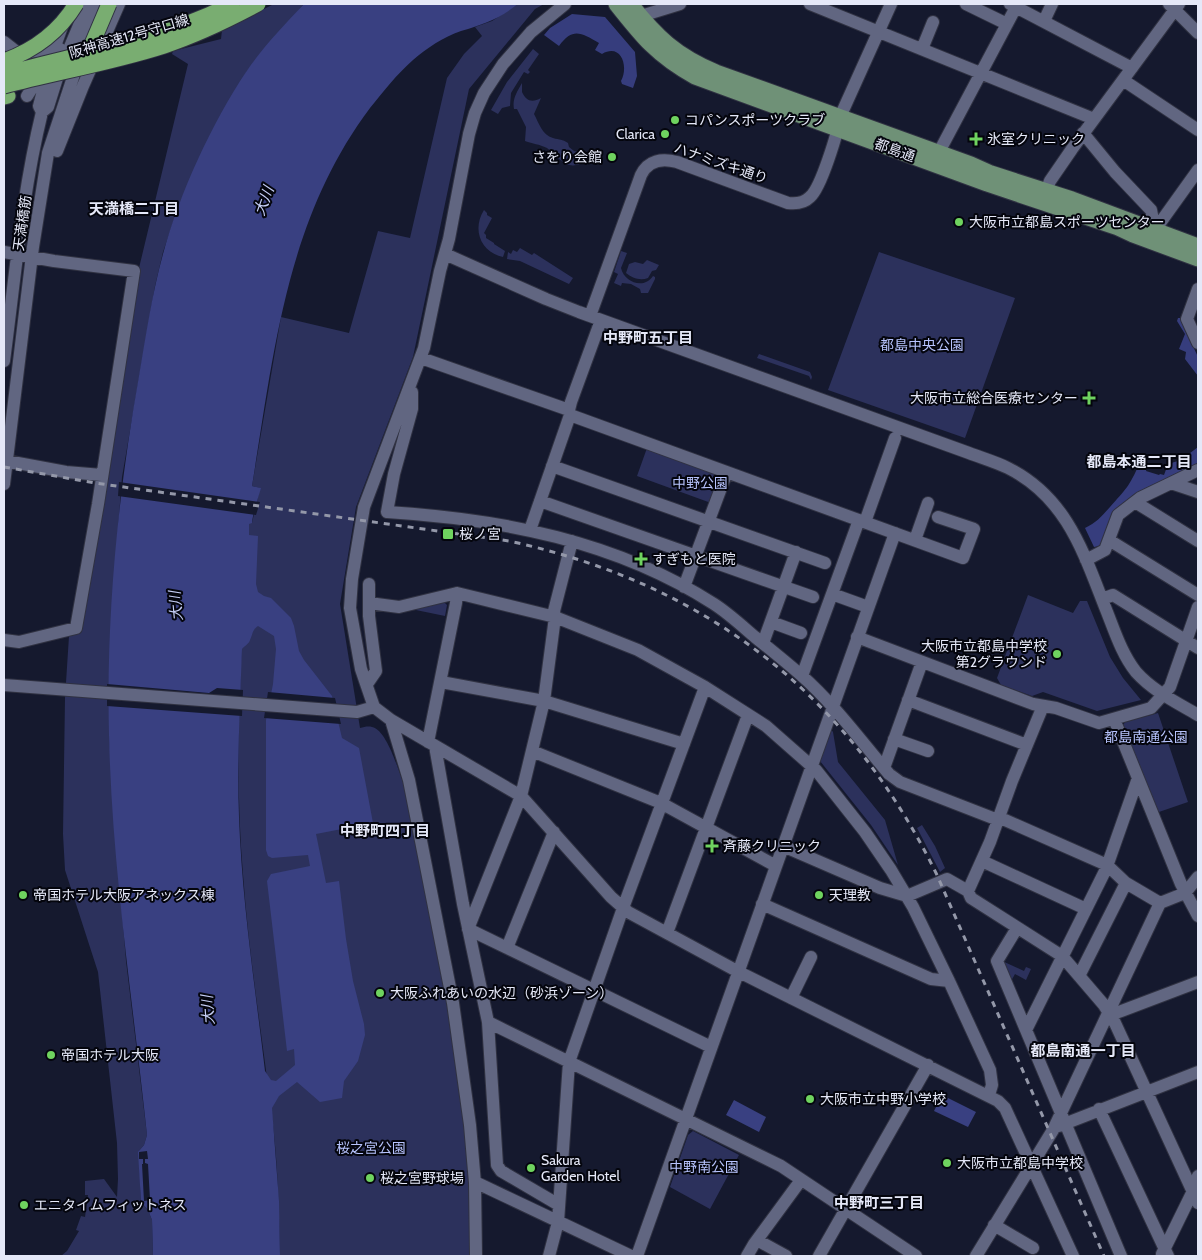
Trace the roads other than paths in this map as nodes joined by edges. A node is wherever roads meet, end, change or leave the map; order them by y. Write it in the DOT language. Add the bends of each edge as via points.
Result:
graph roads {
  1 [pos="88,4"];
  2 [pos="99,4"];
  3 [pos="109,4"];
  4 [pos="118,4"];
  5 [pos="232,4"];
  6 [pos="258,4"];
  7 [pos="565,4"];
  8 [pos="616,4"];
  9 [pos="631,4"];
  10 [pos="680,4"];
  11 [pos="810,4"];
  12 [pos="891,4"];
  13 [pos="966,4"];
  14 [pos="1052,4"];
  15 [pos="71,5"];
  16 [pos="1174,6"];
  17 [pos="1010,11"];
  18 [pos="641,16"];
  19 [pos="933,22"];
  20 [pos="1044,22"];
  21 [pos="879,32"];
  22 [pos="1198,33"];
  23 [pos="15,49"];
  24 [pos="922,49"];
  25 [pos="54,50"];
  26 [pos="75,53"];
  27 [pos="4,60"];
  28 [pos="1132,68"];
  29 [pos="981,73"];
  30 [pos="4,74"];
  31 [pos="1123,80"];
  32 [pos="4,86"];
  33 [pos="27,96"];
  34 [pos="4,97"];
  35 [pos="4,102"];
  36 [pos="41,109"];
  37 [pos="1094,119"];
  38 [pos="840,123"];
  39 [pos="1198,130"];
  40 [pos="1083,133"];
  41 [pos="939,152"];
  42 [pos="46,169"];
  43 [pos="1198,170"];
  44 [pos="1047,198"];
  45 [pos="1155,230"];
  46 [pos="1198,246"];
  47 [pos="4,252"];
  48 [pos="17,254"];
  49 [pos="445,254"];
  50 [pos="32,257"];
  51 [pos="1198,259"];
  52 [pos="1198,289"];
  53 [pos="595,318"];
  54 [pos="1195,332"];
  55 [pos="1198,342"];
  56 [pos="421,358"];
  57 [pos="4,361"];
  58 [pos="412,383"];
  59 [pos="570,413"];
  60 [pos="895,438"];
  61 [pos="7,461"];
  62 [pos="552,466"];
  63 [pos="1198,470"];
  64 [pos="727,472"];
  65 [pos="102,475"];
  66 [pos="1172,483"];
  67 [pos="4,484"];
  68 [pos="1198,492"];
  69 [pos="540,501"];
  70 [pos="1135,502"];
  71 [pos="928,503"];
  72 [pos="938,516"];
  73 [pos="708,521"];
  74 [pos="862,521"];
  75 [pos="530,530"];
  76 [pos="895,533"];
  77 [pos="915,540"];
  78 [pos="1109,540"];
  79 [pos="572,541"];
  80 [pos="1198,542"];
  81 [pos="796,552"];
  82 [pos="696,555"];
  83 [pos="1086,560"];
  84 [pos="825,563"];
  85 [pos="369,584"];
  86 [pos="684,587"];
  87 [pos="784,587"];
  88 [pos="457,593"];
  89 [pos="832,594"];
  90 [pos="1198,595"];
  91 [pos="813,597"];
  92 [pos="1102,599"];
  93 [pos="369,603"];
  94 [pos="868,607"];
  95 [pos="1198,607"];
  96 [pos="555,617"];
  97 [pos="771,622"];
  98 [pos="801,632"];
  99 [pos="857,637"];
  100 [pos="4,640"];
  101 [pos="1186,641"];
  102 [pos="763,643"];
  103 [pos="1198,648"];
  104 [pos="922,662"];
  105 [pos="802,676"];
  106 [pos="440,682"];
  107 [pos="367,684"];
  108 [pos="4,685"];
  109 [pos="705,687"];
  110 [pos="1164,695"];
  111 [pos="908,700"];
  112 [pos="544,701"];
  113 [pos="832,706"];
  114 [pos="1043,706"];
  115 [pos="374,707"];
  116 [pos="748,715"];
  117 [pos="1198,715"];
  118 [pos="1114,719"];
  119 [pos="391,720"];
  120 [pos="894,739"];
  121 [pos="432,744"];
  122 [pos="684,744"];
  123 [pos="1027,744"];
  124 [pos="928,750"];
  125 [pos="532,751"];
  126 [pos="812,765"];
  127 [pos="884,768"];
  128 [pos="1138,778"];
  129 [pos="521,796"];
  130 [pos="661,804"];
  131 [pos="998,820"];
  132 [pos="706,828"];
  133 [pos="554,832"];
  134 [pos="783,846"];
  135 [pos="982,861"];
  136 [pos="1107,865"];
  137 [pos="776,866"];
  138 [pos="1198,877"];
  139 [pos="1126,884"];
  140 [pos="968,890"];
  141 [pos="1185,893"];
  142 [pos="906,896"];
  143 [pos="1160,903"];
  144 [pos="762,904"];
  145 [pos="623,908"];
  146 [pos="1086,909"];
  147 [pos="1198,916"];
  148 [pos="1017,928"];
  149 [pos="468,929"];
  150 [pos="667,933"];
  151 [pos="507,948"];
  152 [pos="1062,956"];
  153 [pos="811,957"];
  154 [pos="737,971"];
  155 [pos="1078,976"];
  156 [pos="949,980"];
  157 [pos="1198,982"];
  158 [pos="594,990"];
  159 [pos="791,998"];
  160 [pos="1108,1013"];
  161 [pos="488,1022"];
  162 [pos="1026,1030"];
  163 [pos="711,1047"];
  164 [pos="568,1062"];
  165 [pos="928,1065"];
  166 [pos="1198,1072"];
  167 [pos="1147,1092"];
  168 [pos="989,1095"];
  169 [pos="1099,1109"];
  170 [pos="1063,1118"];
  171 [pos="686,1119"];
  172 [pos="1031,1164"];
  173 [pos="1198,1176"];
  174 [pos="802,1180"];
  175 [pos="475,1182"];
  176 [pos="1193,1191"];
  177 [pos="1198,1203"];
  178 [pos="559,1205"];
  179 [pos="846,1210"];
  180 [pos="558,1222"];
  181 [pos="994,1225"];
  182 [pos="757,1240"];
  183 [pos="1033,1248"];
  184 [pos="1164,1254"];
  185 [pos="476,1256"];
  186 [pos="549,1256"];
  187 [pos="631,1256"];
  188 [pos="637,1256"];
  189 [pos="747,1256"];
  190 [pos="786,1256"];
  191 [pos="819,1256"];
  192 [pos="916,1256"];
  193 [pos="976,1256"];
  194 [pos="1073,1256"];
  195 [pos="1121,1256"];
  1 -- 26 [label="street, 天満橋筋"];
  2 -- 26 [label="street, 天満橋筋"];
  3 -- 34 [label="highway, bridge" via="85,56 67,76"];
  4 -- 42 [label="street" via="56,155"];
  5 -- 30 [label="highway, 阪神高速12号守口線, bridge" via="160,34"];
  6 -- 32 [label="highway, 阪神高速12号守口線, bridge" via="206,30 164,46"];
  7 -- 49 [label="street" via="540,23 516,48 479,103 469,134"];
  8 -- 38 [label="main road, 都島通" via="646,42 683,70 711,83"];
  9 -- 18 [label="main road, 都島通"];
  10 -- 18 [label="street"];
  11 -- 21 [label="street"];
  12 -- 21 [label="street"];
  13 -- 17 [label="street"];
  14 -- 20 [label="street"];
  15 -- 23 [label="street" via="52,30 36,42"];
  15 -- 25 [label="street"];
  15 -- 27 [label="highway, bridge" via="64,21 46,40"];
  16 -- 22 [label="street"];
  16 -- 28 [label="street"];
  17 -- 20 [label="street"];
  17 -- 29 [label="street"];
  18 -- 38 [label="main road, 都島通" via="664,41 699,65"];
  19 -- 24 [label="street"];
  20 -- 28 [label="street"];
  21 -- 24 [label="street"];
  21 -- 38 [label="street"];
  23 -- 25 [label="street"];
  23 -- 27 [label="street"];
  23 -- 33 [label="street" via="34,62 37,68 33,88"];
  24 -- 29 [label="street"];
  25 -- 26 [label="street"];
  25 -- 36 [label="street"];
  26 -- 36 [label="street, 天満橋筋" via="58,74 48,107"];
  26 -- 42 [label="street, 天満橋筋"];
  28 -- 31 [label="street"];
  29 -- 37 [label="street"];
  29 -- 41 [label="street"];
  31 -- 37 [label="street"];
  31 -- 39 [label="street"];
  33 -- 35 [label="street"];
  33 -- 36 [label="street"];
  36 -- 48 [label="street, 天満橋筋"];
  37 -- 40 [label="street"];
  38 -- 41 [label="main road, 都島通"];
  38 -- 44 [label="main road, 都島通" via="995,187"];
  38 -- 53 [label="street, ハナミズキ通り" via="816,189 810,197 797,203 788,203 677,162 659,160 648,164 641,175"];
  40 -- 44 [label="street" via="1050,181"];
  40 -- 45 [label="street" via="1151,210"];
  41 -- 44 [label="main road, 都島通"];
  42 -- 50 [label="street, 天満橋筋"];
  43 -- 45 [label="street"];
  44 -- 45 [label="main road, 都島通"];
  44 -- 51 [label="main road, 都島通"];
  45 -- 46 [label="main road, 都島通"];
  47 -- 48 [label="street"];
  48 -- 50 [label="street"];
  48 -- 57 [label="street, 天満橋筋"];
  49 -- 53 [label="street"];
  49 -- 56 [label="street"];
  50 -- 61 [label="street, 天満橋筋"];
  50 -- 65 [label="street" via="134,271"];
  52 -- 54 [label="street" via="1187,319"];
  53 -- 59 [label="street"];
  53 -- 83 [label="street" via="1010,469 1040,490 1058,508"];
  54 -- 55 [label="street"];
  56 -- 58 [label="street"];
  56 -- 59 [label="street"];
  58 -- 75 [label="street" via="412,409 387,512 434,515"];
  58 -- 107 [label="street" via="364,508 352,579 350,608 361,669"];
  59 -- 62 [label="street"];
  59 -- 64 [label="street"];
  60 -- 74 [label="street"];
  61 -- 65 [label="street"];
  61 -- 67 [label="street, 天満橋筋"];
  62 -- 69 [label="street"];
  62 -- 73 [label="street"];
  63 -- 66 [label="street"];
  64 -- 73 [label="street"];
  64 -- 74 [label="street"];
  65 -- 100 [label="street" via="76,628 19,642"];
  66 -- 68 [label="street"];
  66 -- 70 [label="street"];
  69 -- 75 [label="street"];
  69 -- 82 [label="street"];
  70 -- 78 [label="street" via="1118,515"];
  70 -- 80 [label="street"];
  71 -- 77 [label="street"];
  72 -- 77 [label="street" via="974,529 963,558"];
  73 -- 81 [label="street"];
  73 -- 82 [label="street"];
  74 -- 76 [label="street"];
  74 -- 89 [label="street"];
  75 -- 79 [label="street"];
  76 -- 77 [label="street"];
  76 -- 94 [label="street"];
  78 -- 83 [label="street" via="1103,552"];
  78 -- 90 [label="street"];
  79 -- 86 [label="street" via="629,560"];
  79 -- 96 [label="street"];
  81 -- 84 [label="street"];
  81 -- 87 [label="street"];
  82 -- 86 [label="street"];
  82 -- 87 [label="street"];
  83 -- 92 [label="street"];
  85 -- 93 [label="street"];
  86 -- 102 [label="street" via="724,611"];
  87 -- 91 [label="street"];
  87 -- 97 [label="street"];
  88 -- 93 [label="street" via="399,607"];
  88 -- 96 [label="street"];
  88 -- 106 [label="street"];
  89 -- 94 [label="street"];
  89 -- 105 [label="street"];
  92 -- 101 [label="street" via="1113,594"];
  92 -- 110 [label="street" via="1126,657 1143,678"];
  93 -- 107 [label="street" via="376,672"];
  94 -- 99 [label="street"];
  95 -- 101 [label="street"];
  96 -- 109 [label="street" via="638,650"];
  96 -- 112 [label="street"];
  97 -- 98 [label="street"];
  97 -- 102 [label="street"];
  99 -- 104 [label="street"];
  99 -- 113 [label="street"];
  101 -- 103 [label="street"];
  101 -- 110 [label="street" via="1170,687"];
  102 -- 105 [label="street"];
  104 -- 111 [label="street"];
  104 -- 114 [label="street"];
  105 -- 113 [label="street"];
  106 -- 112 [label="street"];
  106 -- 121 [label="street"];
  107 -- 115 [label="street"];
  108 -- 115 [label="street" via="357,712"];
  109 -- 116 [label="street"];
  109 -- 122 [label="street"];
  110 -- 117 [label="street"];
  110 -- 118 [label="street" via="1151,708"];
  111 -- 120 [label="street"];
  111 -- 123 [label="street"];
  112 -- 122 [label="street"];
  112 -- 125 [label="street"];
  113 -- 126 [label="street"];
  113 -- 127 [label="street"];
  114 -- 118 [label="street" via="1099,724"];
  114 -- 123 [label="street"];
  115 -- 119 [label="street"];
  116 -- 126 [label="street"];
  116 -- 132 [label="street"];
  118 -- 128 [label="street"];
  119 -- 121 [label="street"];
  119 -- 175 [label="street" via="409,780 445,959"];
  120 -- 124 [label="street"];
  120 -- 127 [label="street"];
  121 -- 129 [label="street"];
  121 -- 149 [label="street"];
  122 -- 130 [label="street"];
  123 -- 131 [label="street"];
  125 -- 129 [label="street"];
  125 -- 130 [label="street"];
  126 -- 134 [label="street"];
  126 -- 142 [label="street" via="866,832"];
  127 -- 131 [label="street" via="900,782"];
  128 -- 136 [label="street"];
  128 -- 141 [label="street"];
  129 -- 133 [label="street"];
  129 -- 149 [label="street"];
  130 -- 132 [label="street"];
  130 -- 145 [label="street"];
  131 -- 135 [label="street"];
  131 -- 136 [label="street" via="1005,820"];
  132 -- 137 [label="street"];
  132 -- 150 [label="street"];
  133 -- 145 [label="street"];
  133 -- 151 [label="street"];
  134 -- 137 [label="street"];
  134 -- 142 [label="street"];
  135 -- 140 [label="street"];
  135 -- 146 [label="street"];
  136 -- 139 [label="street"];
  136 -- 146 [label="street"];
  137 -- 144 [label="street"];
  138 -- 141 [label="street"];
  139 -- 143 [label="street"];
  139 -- 155 [label="street"];
  140 -- 142 [label="street" via="947,880"];
  140 -- 148 [label="street" via="971,898"];
  141 -- 143 [label="street"];
  141 -- 147 [label="street"];
  142 -- 156 [label="street"];
  143 -- 160 [label="street"];
  144 -- 154 [label="street"];
  144 -- 156 [label="street" via="931,979"];
  145 -- 150 [label="street"];
  145 -- 158 [label="street"];
  146 -- 152 [label="street"];
  148 -- 152 [label="street"];
  148 -- 162 [label="street" via="997,961"];
  149 -- 151 [label="street"];
  149 -- 161 [label="street"];
  150 -- 154 [label="street"];
  151 -- 158 [label="street"];
  152 -- 155 [label="street"];
  152 -- 162 [label="street"];
  153 -- 159 [label="street"];
  154 -- 159 [label="street"];
  154 -- 163 [label="street"];
  155 -- 160 [label="street"];
  156 -- 168 [label="street" via="990,1070 992,1085"];
  157 -- 160 [label="street" via="1116,1013"];
  158 -- 163 [label="street"];
  158 -- 164 [label="street"];
  159 -- 165 [label="street"];
  160 -- 167 [label="street"];
  160 -- 170 [label="street"];
  161 -- 164 [label="street"];
  161 -- 178 [label="street" via="497,1165 501,1171"];
  162 -- 170 [label="street"];
  163 -- 171 [label="street"];
  164 -- 171 [label="street"];
  164 -- 178 [label="street"];
  165 -- 168 [label="street"];
  165 -- 179 [label="street"];
  166 -- 167 [label="street"];
  167 -- 169 [label="street"];
  167 -- 176 [label="street"];
  168 -- 172 [label="street" via="1005,1108"];
  169 -- 170 [label="street"];
  169 -- 184 [label="street"];
  170 -- 172 [label="street"];
  170 -- 195 [label="street"];
  171 -- 174 [label="street" via="781,1166"];
  171 -- 188 [label="street"];
  172 -- 181 [label="street"];
  172 -- 194 [label="street"];
  173 -- 176 [label="street"];
  174 -- 179 [label="street"];
  174 -- 182 [label="street"];
  175 -- 180 [label="street"];
  175 -- 185 [label="street"];
  176 -- 177 [label="street"];
  176 -- 184 [label="street"];
  178 -- 180 [label="street"];
  179 -- 191 [label="street"];
  179 -- 192 [label="street"];
  180 -- 186 [label="street"];
  180 -- 187 [label="street"];
  181 -- 183 [label="street"];
  181 -- 193 [label="street"];
  182 -- 189 [label="street"];
  182 -- 190 [label="street"];
}
